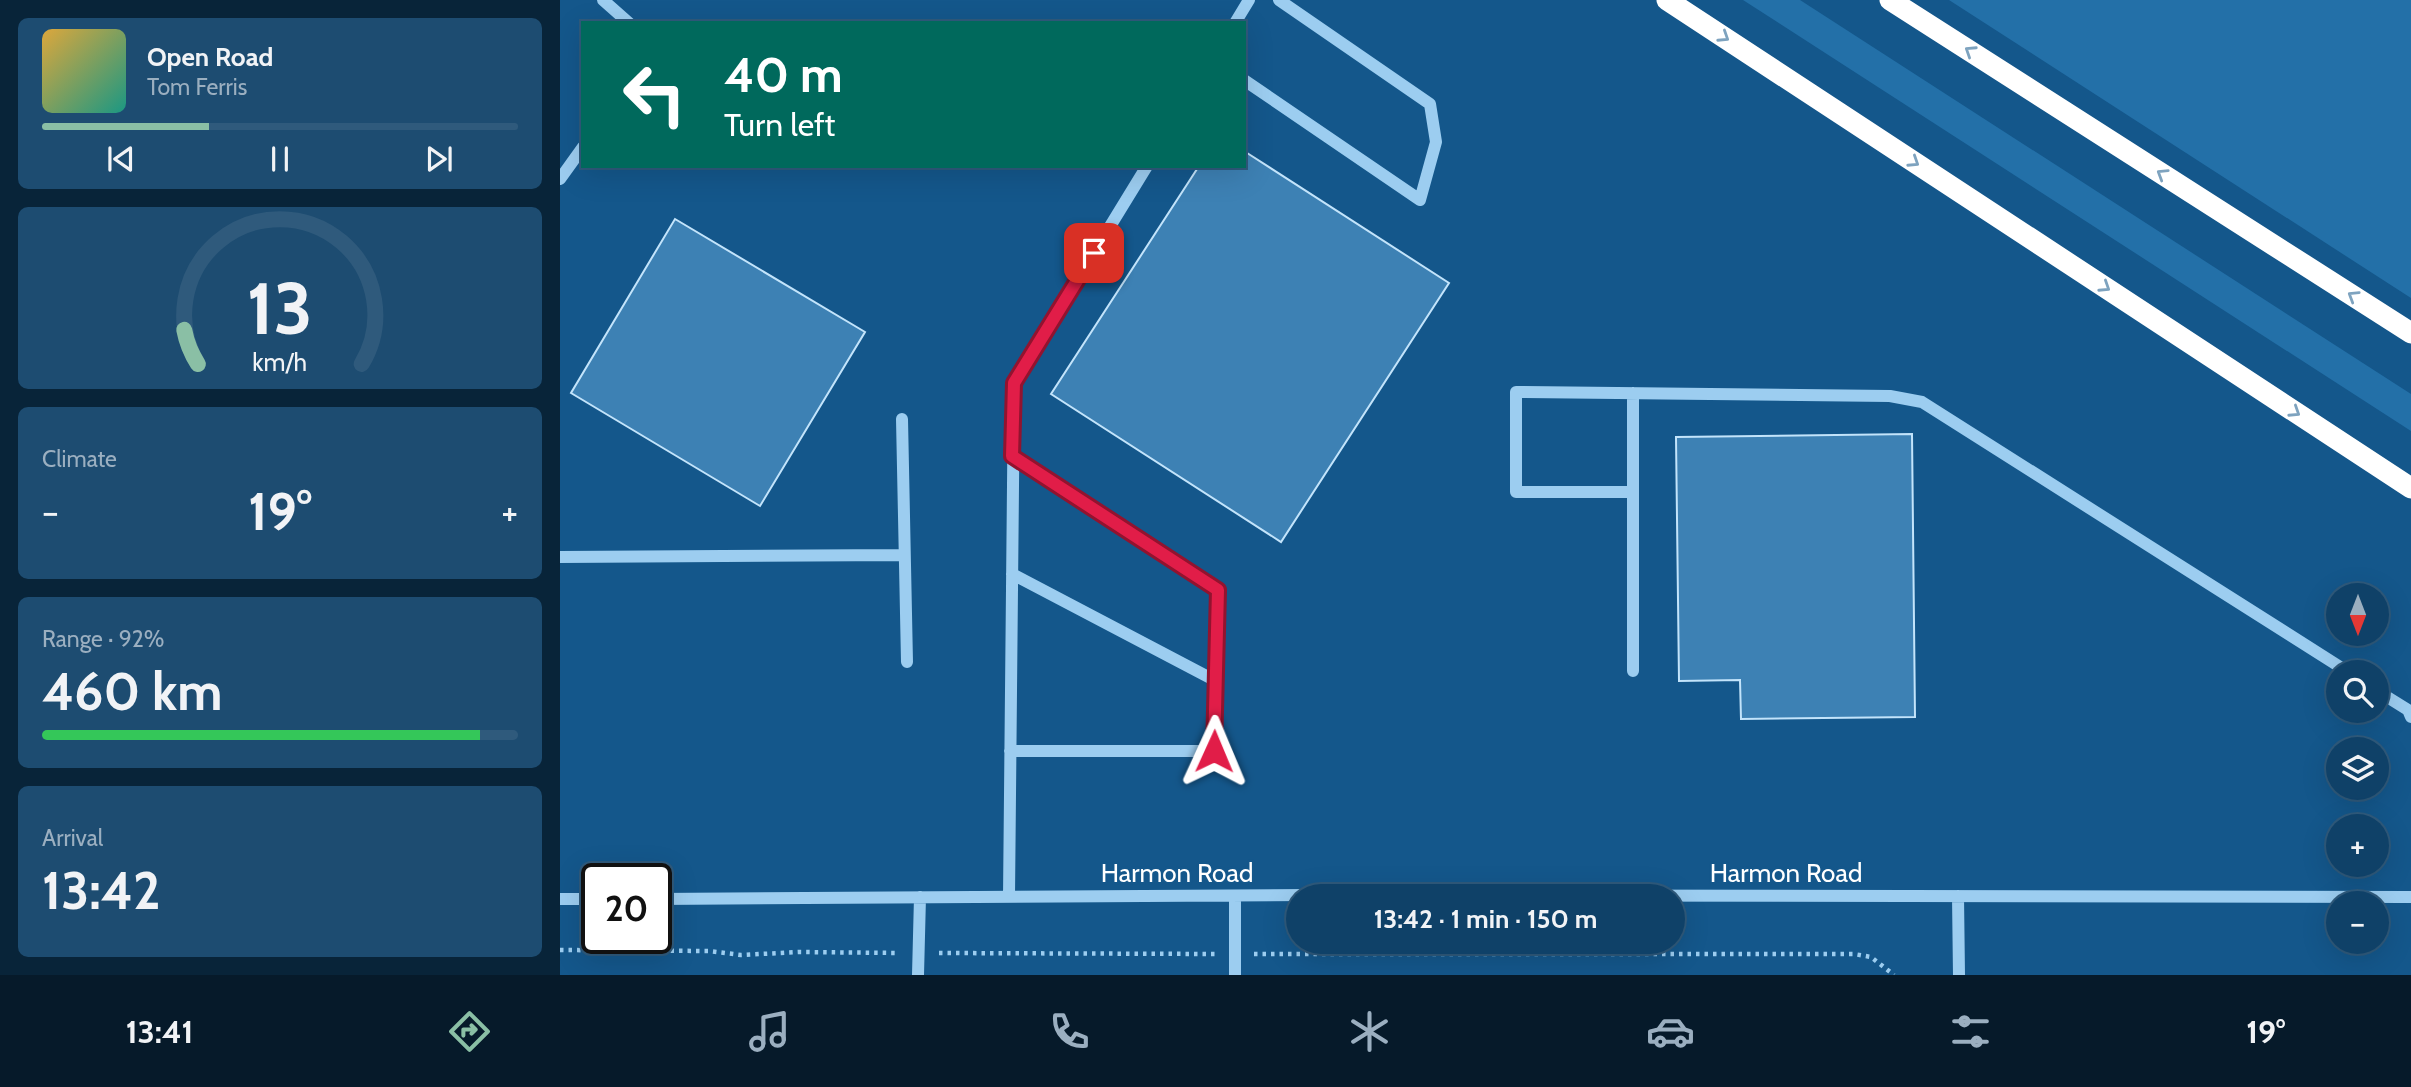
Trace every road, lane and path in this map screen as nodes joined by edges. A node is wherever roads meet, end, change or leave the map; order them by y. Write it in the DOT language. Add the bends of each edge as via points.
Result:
graph roads {
  1 [pos="603,0"];
  2 [pos="1248,0"];
  3 [pos="1279,0"];
  4 [pos="1667,0"];
  5 [pos="1890,0"];
  6 [pos="627,21"];
  7 [pos="1236,21"];
  8 [pos="1246,81"];
  9 [pos="581,150"];
  10 [pos="1146,168"];
  11 [pos="560,179"];
  12 [pos="2411,333"];
  13 [pos="1633,393"];
  14 [pos="902,419"];
  15 [pos="1012,456"];
  16 [pos="2411,488"];
  17 [pos="1633,492"];
  18 [pos="903,555"];
  19 [pos="560,557"];
  20 [pos="1012,574"];
  21 [pos="2329,660"];
  22 [pos="907,662"];
  23 [pos="1633,671"];
  24 [pos="1216,681"];
  25 [pos="2389,698"];
  26 [pos="2411,717"];
  27 [pos="1010,751"];
  28 [pos="1235,896"];
  29 [pos="1958,896"];
  30 [pos="920,897"];
  31 [pos="1009,897"];
  32 [pos="2411,897"];
  33 [pos="560,899"];
  34 [pos="581,899"];
  35 [pos="672,899"];
  36 [pos="918,975"];
  37 [pos="1235,975"];
  38 [pos="1959,975"];
  1 -- 6 [label="street"];
  2 -- 7 [label="street"];
  3 -- 8 [label="street" via="1430,103 1436,142 1420,200"];
  4 -- 16 [label="highway, one-way"];
  12 -- 5 [label="highway, one-way"];
  9 -- 11 [label="street"];
  10 -- 15 [label="street" via="1014,383"];
  13 -- 17 [label="street"];
  13 -- 17 [label="street" via="1516,392 1516,492"];
  13 -- 21 [label="street" via="1890,396 1922,402"];
  14 -- 18 [label="street"];
  15 -- 20 [label="street"];
  15 -- 24 [label="street" via="1218,590"];
  17 -- 23 [label="street"];
  18 -- 19 [label="street"];
  18 -- 22 [label="street"];
  20 -- 24 [label="street"];
  20 -- 27 [label="street"];
  24 -- 27 [label="street" via="1214,751"];
  25 -- 26 [label="street"];
  27 -- 31 [label="street"];
  28 -- 29 [label="street, Harmon Road"];
  28 -- 31 [label="street, Harmon Road"];
  28 -- 37 [label="street"];
  29 -- 32 [label="street, Harmon Road"];
  29 -- 38 [label="street"];
  30 -- 31 [label="street, Harmon Road"];
  30 -- 35 [label="street, Harmon Road"];
  30 -- 36 [label="street"];
  33 -- 34 [label="street"];
}
